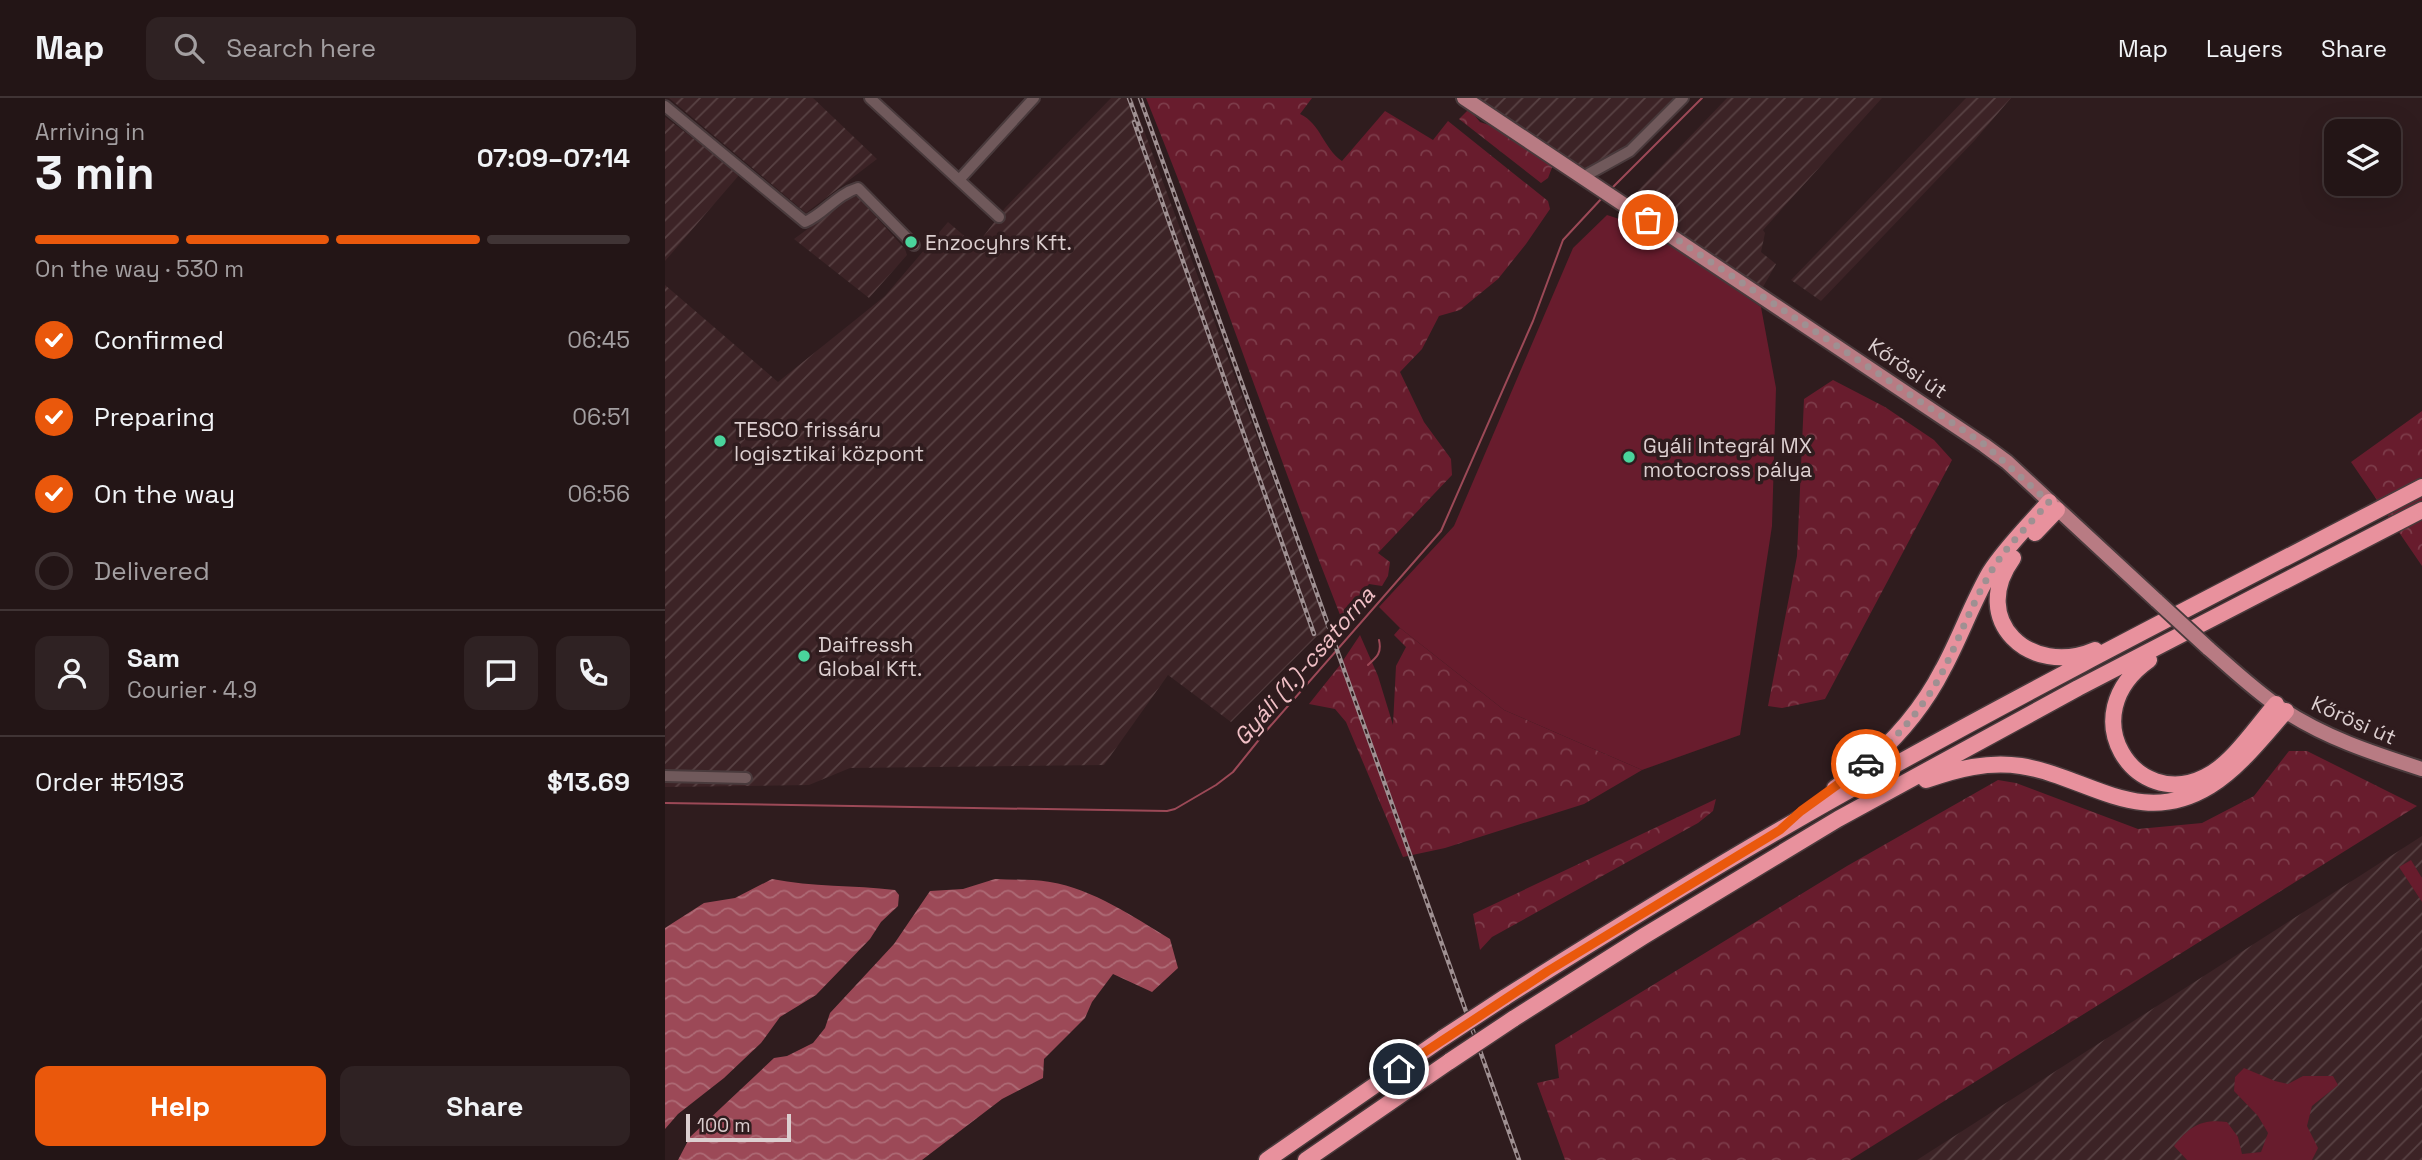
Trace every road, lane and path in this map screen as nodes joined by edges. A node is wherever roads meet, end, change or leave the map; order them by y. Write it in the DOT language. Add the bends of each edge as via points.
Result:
graph roads {
  1 [pos="870,98"];
  2 [pos="1034,98"];
  3 [pos="1464,98"];
  4 [pos="1683,98"];
  5 [pos="665,106"];
  6 [pos="1583,177"];
  7 [pos="959,180"];
  8 [pos="999,217"];
  9 [pos="914,245"];
  10 [pos="2422,487"];
  11 [pos="2053,506"];
  12 [pos="2422,510"];
  13 [pos="2225,613"];
  14 [pos="2133,638"];
  15 [pos="2281,708"];
  16 [pos="2422,769"];
  17 [pos="665,776"];
  18 [pos="746,778"];
  19 [pos="1838,819"];
  20 [pos="1780,830"];
  21 [pos="1267,1160"];
  22 [pos="1306,1160"];
  1 -- 7 [label="street"];
  2 -- 7 [label="street"];
  3 -- 6 [label="main road, Kőrösi út"];
  4 -- 6 [label="street" via="1630,151"];
  5 -- 9 [label="street" via="804,222 858,188"];
  6 -- 11 [label="main road, Kőrösi út" via="1984,444"];
  7 -- 8 [label="street"];
  10 -- 14 [label="highway"];
  11 -- 14 [label="highway" via="2002,574 1997,600 2007,631 2029,651 2061,657 2085,655 2122,638"];
  11 -- 15 [label="main road, Kőrösi út, bridge"];
  11 -- 20 [label="highway" via="2003,554 1943,671 1908,722 1861,769"];
  12 -- 13 [label="highway"];
  13 -- 15 [label="highway" via="2150,659 2125,681 2113,713 2119,748 2149,778 2176,784 2194,782 2224,764"];
  13 -- 19 [label="highway"];
  14 -- 20 [label="highway"];
  15 -- 16 [label="main road, Kőrösi út" via="2343,742"];
  15 -- 19 [label="highway" via="2239,763 2207,788 2178,800 2139,803 2032,768 1986,765 1944,774"];
  17 -- 18 [label="street"];
  19 -- 22 [label="highway, bridge" via="1513,1019"];
  20 -- 21 [label="highway, bridge" via="1504,998"];
}
